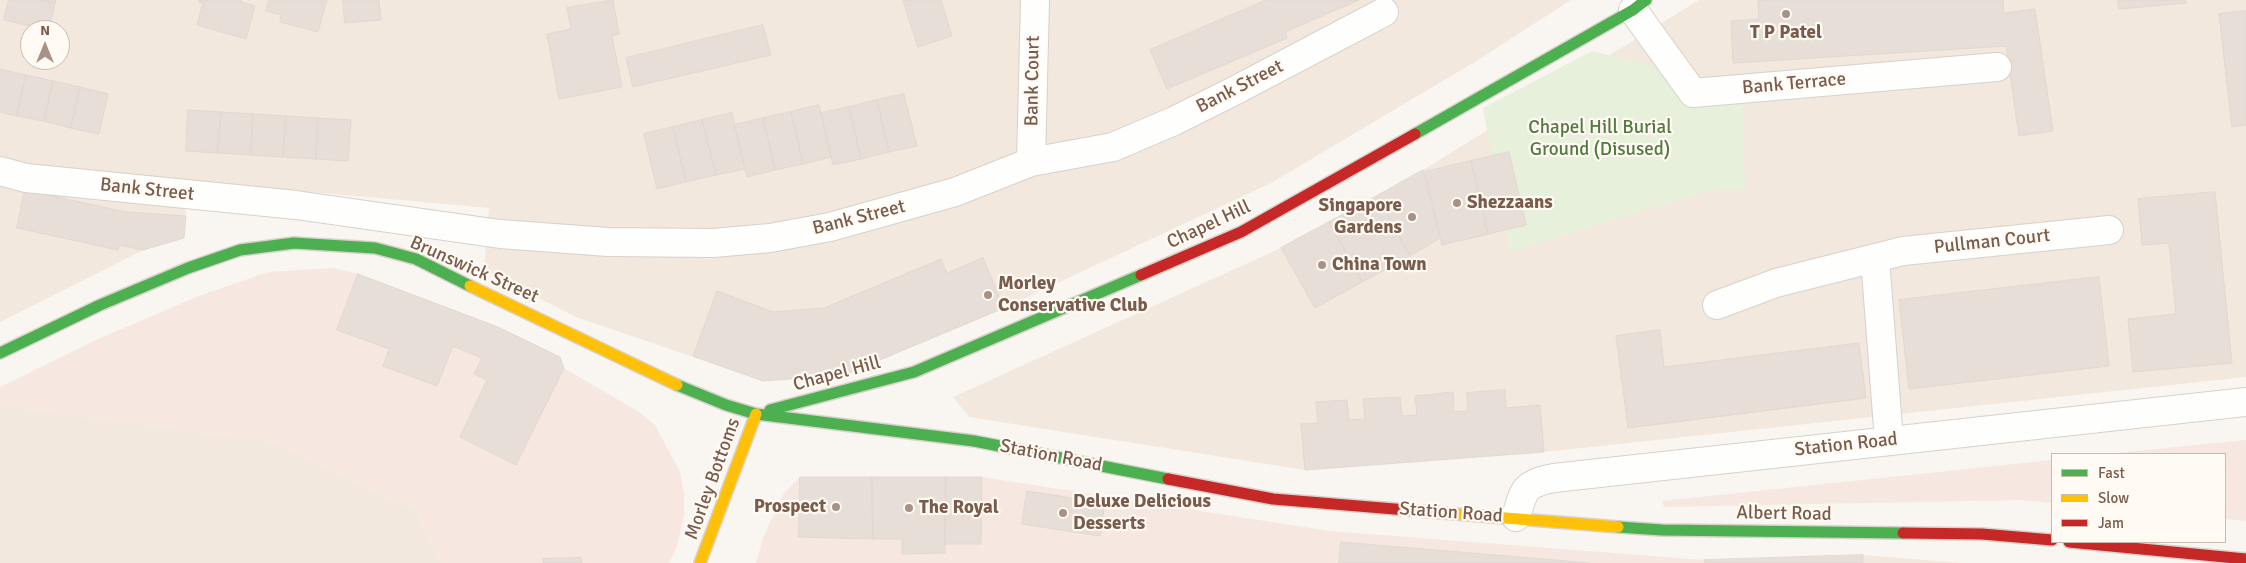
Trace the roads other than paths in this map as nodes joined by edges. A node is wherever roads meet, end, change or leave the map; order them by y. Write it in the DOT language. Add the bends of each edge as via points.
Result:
graph roads {
  1 [pos="1036,0"];
  2 [pos="1639,5"];
  3 [pos="1384,12"];
  4 [pos="1997,67"];
  5 [pos="1031,162"];
  6 [pos="0,170"];
  7 [pos="296,205"];
  8 [pos="2109,230"];
  9 [pos="294,243"];
  10 [pos="1874,258"];
  11 [pos="1718,305"];
  12 [pos="0,353"];
  13 [pos="2246,402"];
  14 [pos="756,414"];
  15 [pos="1889,441"];
  16 [pos="1516,517"];
  17 [pos="2051,540"];
  18 [pos="2080,543"];
  19 [pos="2246,558"];
  20 [pos="701,560"];
  1 -- 5 [label="street, Bank Court"];
  2 -- 4 [label="street, Bank Terrace" via="1693,93"];
  2 -- 14 [label="main road, Chapel Hill" via="1241,232 914,372"];
  3 -- 5 [label="street, Bank Street" via="1174,121 1113,147"];
  5 -- 7 [label="street, Bank Street" via="954,192 830,227 770,238 713,243 608,242 500,234"];
  6 -- 7 [label="street, Bank Street" via="26,178"];
  7 -- 9 [label="street"];
  8 -- 10 [label="street, Pullman Court" via="1903,251"];
  9 -- 12 [label="main road, Brunswick Street" via="240,250 188,268 100,305"];
  9 -- 14 [label="main road, Brunswick Street" via="375,248 416,259 655,376"];
  10 -- 11 [label="street, Pullman Court" via="1776,283"];
  10 -- 15 [label="street"];
  13 -- 15 [label="street, Station Road"];
  14 -- 16 [label="main road, Station Road" via="974,441 1273,499"];
  14 -- 20 [label="main road, Morley Bottoms"];
  15 -- 16 [label="street, Station Road" via="1538,481 1522,494"];
  16 -- 17 [label="main road, Albert Road" via="1662,530 1982,534"];
  18 -- 19 [label="main road"];
}
